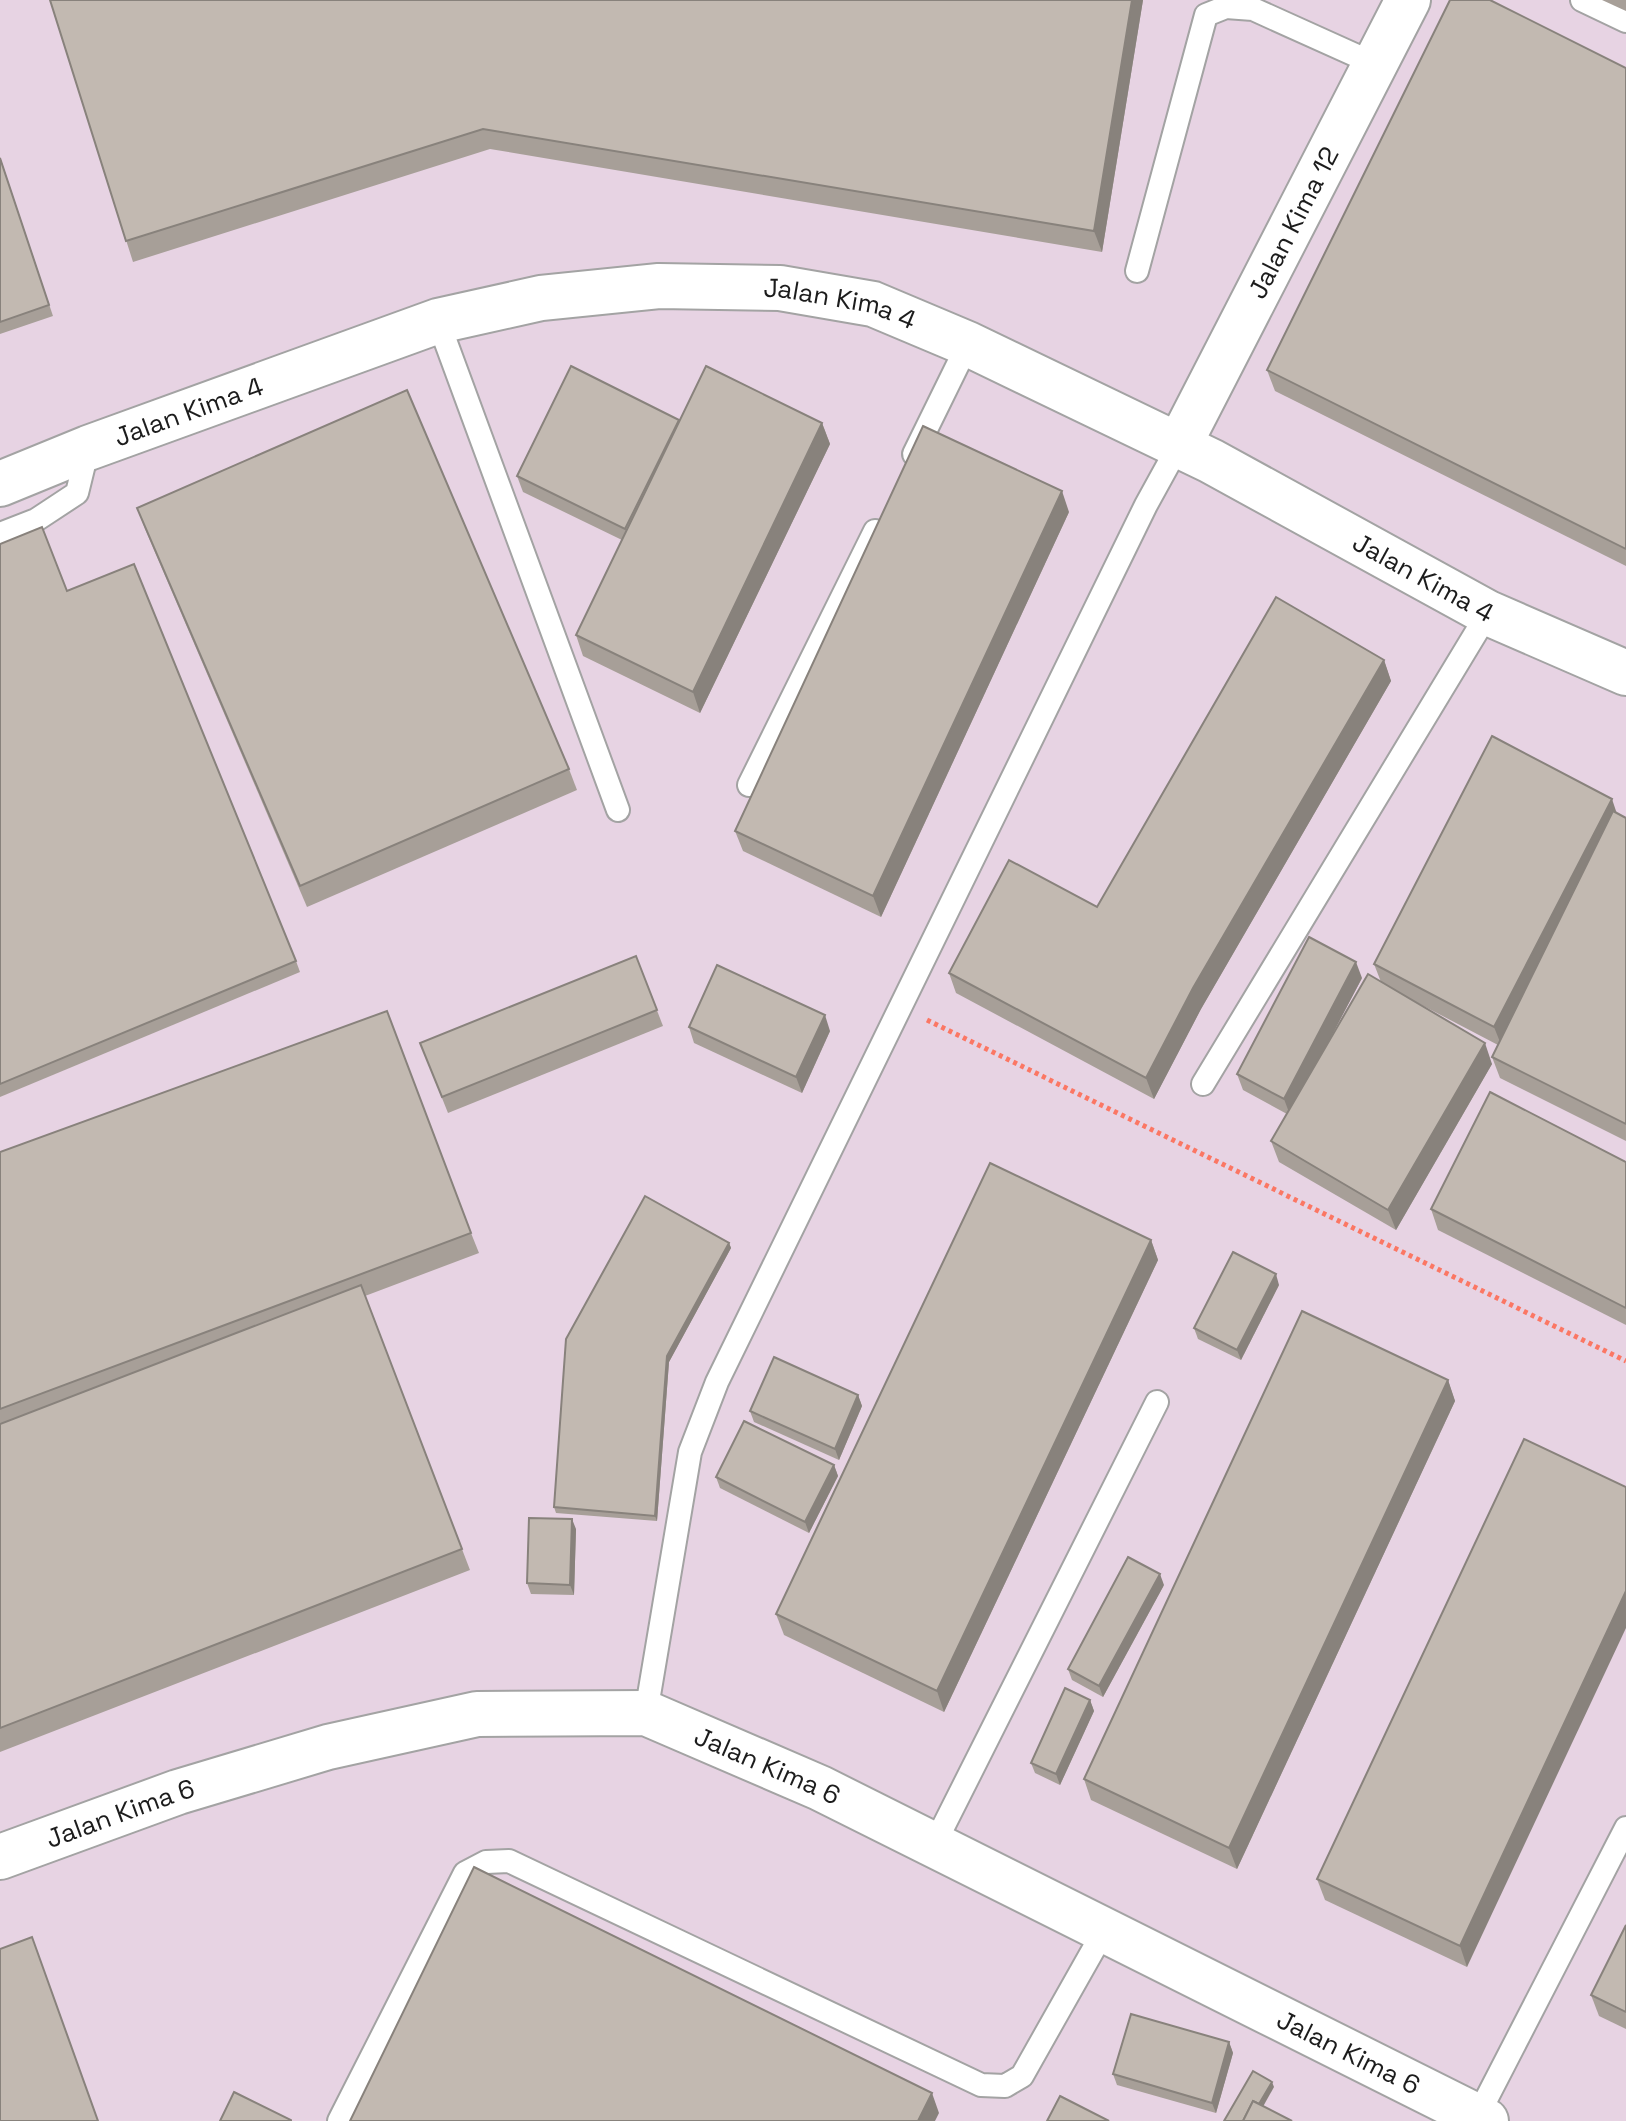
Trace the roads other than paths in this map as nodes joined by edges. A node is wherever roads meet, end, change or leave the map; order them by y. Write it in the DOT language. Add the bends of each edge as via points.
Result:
graph roads {
  1 [pos="1408,0"];
  2 [pos="1582,0"];
  3 [pos="1626,21"];
  4 [pos="1375,64"];
  5 [pos="1137,271"];
  6 [pos="438,321"];
  7 [pos="968,344"];
  8 [pos="1179,445"];
  9 [pos="88,448"];
  10 [pos="905,472"];
  11 [pos="0,484"];
  12 [pos="883,515"];
  13 [pos="0,534"];
  14 [pos="1488,613"];
  15 [pos="1626,673"];
  16 [pos="749,785"];
  17 [pos="618,810"];
  18 [pos="1203,1084"];
  19 [pos="1157,1402"];
  20 [pos="646,1713"];
  21 [pos="1626,1828"];
  22 [pos="934,1845"];
  23 [pos="0,1857"];
  24 [pos="1105,1929"];
  25 [pos="1482,2119"];
  26 [pos="339,2121"];
  1 -- 4 [label="street, Jalan Kima 12"];
  2 -- 3 [label="lane"];
  4 -- 5 [label="lane" via="1253,9 1226,7 1206,15"];
  4 -- 8 [label="street, Jalan Kima 12"];
  6 -- 7 [label="street, Jalan Kima 4" via="541,298 659,286 780,288 873,304"];
  6 -- 9 [label="street, Jalan Kima 4"];
  6 -- 17 [label="lane"];
  7 -- 8 [label="street, Jalan Kima 4"];
  7 -- 10 [label="lane"];
  8 -- 14 [label="street, Jalan Kima 4"];
  8 -- 20 [label="lane" via="717,1382 690,1452"];
  9 -- 11 [label="street, Jalan Kima 4"];
  9 -- 13 [label="lane" via="77,493 36,520"];
  12 -- 16 [label="lane"];
  14 -- 15 [label="street, Jalan Kima 4"];
  14 -- 18 [label="lane"];
  19 -- 22 [label="lane"];
  20 -- 22 [label="street, Jalan Kima 6" via="820,1788"];
  20 -- 23 [label="street, Jalan Kima 6" via="477,1714 343,1743 178,1792"];
  21 -- 25 [label="lane"];
  22 -- 24 [label="street, Jalan Kima 6"];
  24 -- 25 [label="street, Jalan Kima 6"];
  24 -- 26 [label="lane" via="1022,2076 1005,2086 981,2085 509,1861 486,1862 465,1873"];
}
